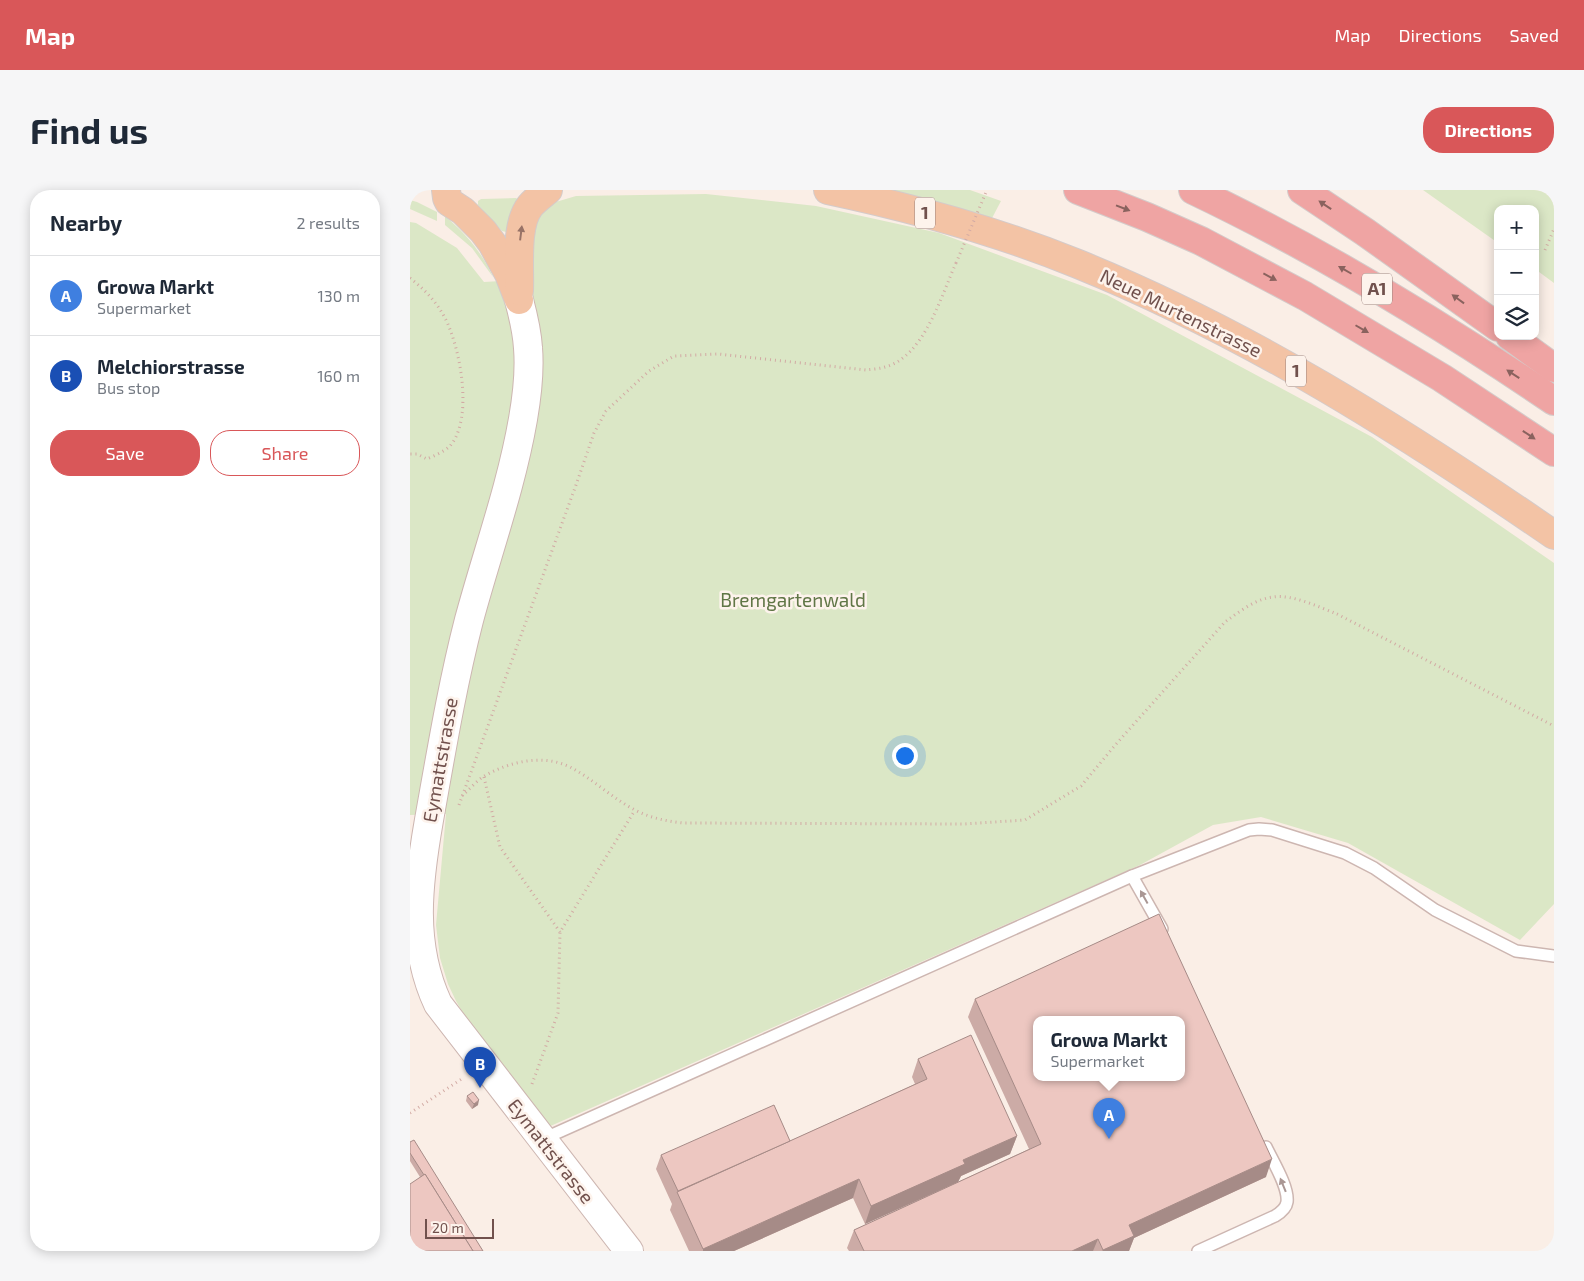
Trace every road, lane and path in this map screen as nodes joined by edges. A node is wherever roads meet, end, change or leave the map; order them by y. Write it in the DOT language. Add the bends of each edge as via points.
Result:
graph roads {
  1 [pos="446,190"];
  2 [pos="548,190"];
  3 [pos="828,190"];
  4 [pos="987,190"];
  5 [pos="1078,190"];
  6 [pos="1193,190"];
  7 [pos="1302,190"];
  8 [pos="1554,229"];
  9 [pos="1545,250"];
  10 [pos="410,278"];
  11 [pos="519,300"];
  12 [pos="1494,324"];
  13 [pos="1516,340"];
  14 [pos="1554,368"];
  15 [pos="1554,401"];
  16 [pos="1554,452"];
  17 [pos="410,454"];
  18 [pos="1554,535"];
  19 [pos="1554,726"];
  20 [pos="484,776"];
  21 [pos="462,796"];
  22 [pos="635,810"];
  23 [pos="456,812"];
  24 [pos="1132,876"];
  25 [pos="560,932"];
  26 [pos="1165,937"];
  27 [pos="1554,956"];
  28 [pos="463,1078"];
  29 [pos="529,1093"];
  30 [pos="410,1113"];
  31 [pos="1261,1136"];
  32 [pos="542,1140"];
  33 [pos="629,1251"];
  34 [pos="1198,1251"];
  1 -- 11 [label="main road" via="449,202 463,211 492,243"];
  11 -- 2 [label="main road, one-way" via="523,218 530,206"];
  3 -- 18 [label="main road, Neue Murtenstrasse / 1" via="962,223 1019,242 1077,263 1181,310 1351,402"];
  4 -- 21 [label="path, bridge" via="928,329 917,345 886,367 866,370 718,354 674,356 649,371 606,411 594,433"];
  5 -- 16 [label="highway, A1, one-way" via="1201,241 1305,296 1442,378"];
  15 -- 6 [label="highway, A1, one-way" via="1395,299 1282,235"];
  12 -- 7 [label="highway, one-way"];
  8 -- 9 [label="path"];
  10 -- 17 [label="path" via="433,300 454,338 463,410 460,428 450,446 427,459"];
  11 -- 32 [label="street, Eymattstrasse" via="528,355 521,432 469,620 449,706 423,849 417,935 424,976 438,1004"];
  13 -- 14 [label="highway"];
  19 -- 22 [label="path" via="1336,614 1300,600 1273,597 1245,607 1225,622 1080,786 1025,820 964,824 683,823"];
  20 -- 21 [label="path"];
  20 -- 22 [label="path" via="520,762 536,759 554,762 570,768"];
  20 -- 25 [label="path" via="500,848"];
  21 -- 23 [label="path"];
  22 -- 25 [label="path"];
  26 -- 24 [label="lane, one-way"];
  24 -- 27 [label="lane" via="1249,830 1272,830 1345,854 1374,868 1435,910 1516,951"];
  24 -- 32 [label="lane"];
  25 -- 29 [label="path" via="558,1014"];
  28 -- 30 [label="path"];
  34 -- 31 [label="lane, one-way" via="1284,1210 1287,1204 1285,1188"];
  32 -- 33 [label="street, Eymattstrasse"];
}
